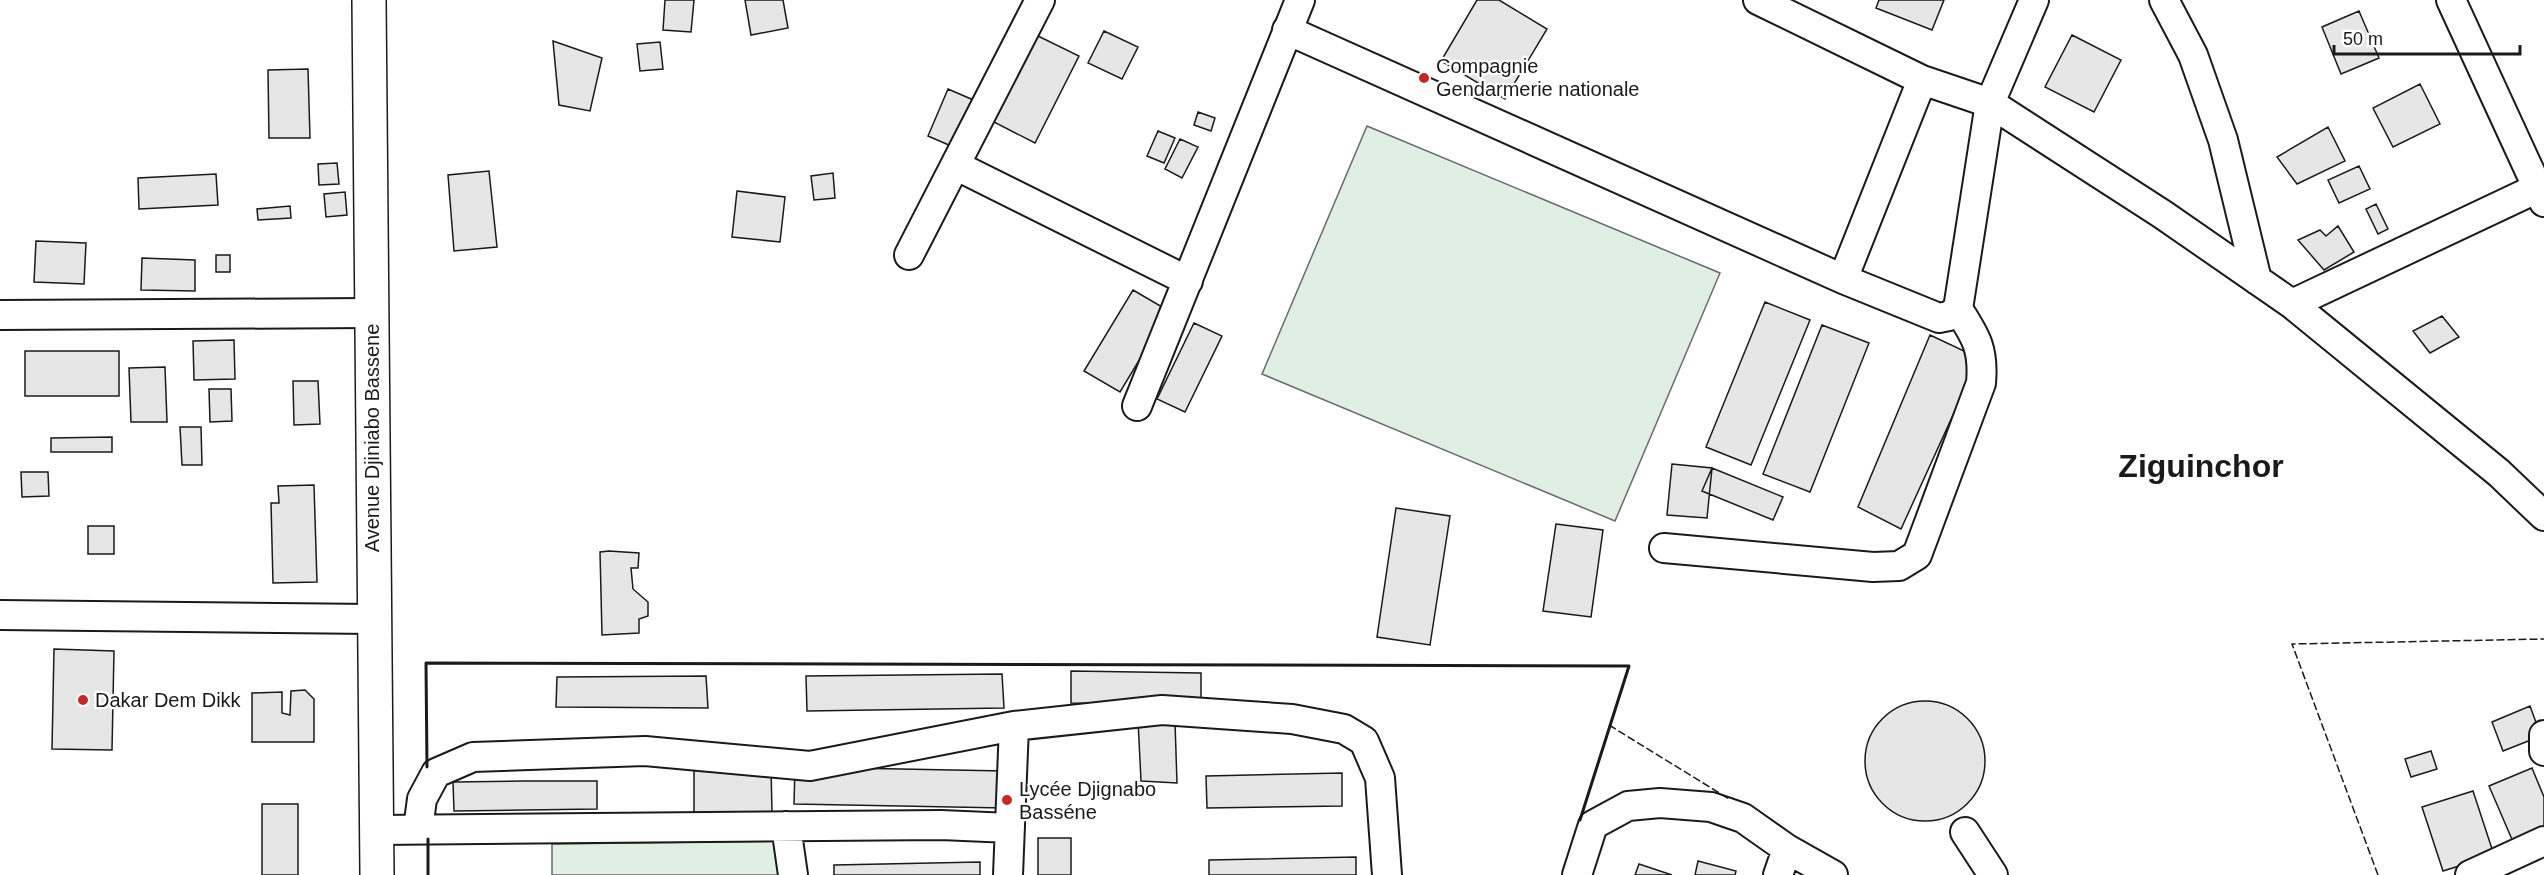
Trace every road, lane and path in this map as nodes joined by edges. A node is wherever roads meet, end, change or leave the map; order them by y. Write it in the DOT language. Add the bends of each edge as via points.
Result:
graph roads {
  1 [pos="369,0"];
  2 [pos="1040,0"];
  3 [pos="1300,0"];
  4 [pos="1758,0"];
  5 [pos="2034,0"];
  6 [pos="2164,0"];
  7 [pos="2451,0"];
  8 [pos="1287,30"];
  9 [pos="1922,80"];
  10 [pos="1990,103"];
  11 [pos="957,166"];
  12 [pos="2542,191"];
  13 [pos="909,255"];
  14 [pos="1843,279"];
  15 [pos="2257,280"];
  16 [pos="1188,281"];
  17 [pos="2292,304"];
  18 [pos="1958,309"];
  19 [pos="371,313"];
  20 [pos="0,315"];
  21 [pos="1137,406"];
  22 [pos="2544,516"];
  23 [pos="1664,548"];
  24 [pos="0,615"];
  25 [pos="374,618"];
  26 [pos="1014,726"];
  27 [pos="2544,735"];
  28 [pos="2544,751"];
  29 [pos="786,826"];
  30 [pos="1010,828"];
  31 [pos="418,829"];
  32 [pos="378,830"];
  33 [pos="1965,832"];
  34 [pos="2544,841"];
  35 [pos="1783,862"];
  36 [pos="377,875"];
  37 [pos="793,875"];
  38 [pos="1008,875"];
  39 [pos="1388,875"];
  40 [pos="1577,875"];
  41 [pos="1833,875"];
  42 [pos="1993,875"];
  43 [pos="2470,875"];
  1 -- 19 [label="main road, Avenue Djiniabo Bassene"];
  2 -- 11 [label="street"];
  3 -- 8 [label="street"];
  4 -- 9 [label="street"];
  5 -- 10 [label="street"];
  6 -- 15 [label="street" via="2193,55 2223,140"];
  7 -- 12 [label="street"];
  8 -- 14 [label="street"];
  8 -- 16 [label="street"];
  9 -- 10 [label="street"];
  9 -- 14 [label="street"];
  10 -- 15 [label="street"];
  10 -- 18 [label="street"];
  11 -- 13 [label="street"];
  11 -- 16 [label="street"];
  12 -- 17 [label="street"];
  14 -- 18 [label="street" via="1939,318"];
  15 -- 17 [label="street"];
  16 -- 21 [label="street"];
  17 -- 22 [label="street" via="2499,473"];
  18 -- 23 [label="street" via="1977,339 1983,360 1981,383 1917,555 1899,566 1873,567"];
  19 -- 20 [label="street"];
  19 -- 25 [label="main road, Avenue Djiniabo Bassene"];
  24 -- 25 [label="street"];
  25 -- 32 [label="main road, Avenue Djiniabo Bassene"];
  26 -- 30 [label="street"];
  26 -- 31 [label="street" via="810,766 645,751 473,757 436,773 422,799"];
  26 -- 39 [label="street" via="1162,710 1292,719 1344,729 1364,741 1380,778"];
  27 -- 28 [label="street"];
  29 -- 30 [label="street"];
  29 -- 31 [label="street"];
  29 -- 37 [label="street"];
  30 -- 38 [label="street"];
  31 -- 32 [label="street"];
  32 -- 36 [label="main road, Avenue Djiniabo Bassene"];
  33 -- 42 [label="street"];
  34 -- 43 [label="street"];
  35 -- 40 [label="street" via="1743,818 1711,807 1660,803 1628,806 1593,825"];
  35 -- 41 [label="street"];
}
